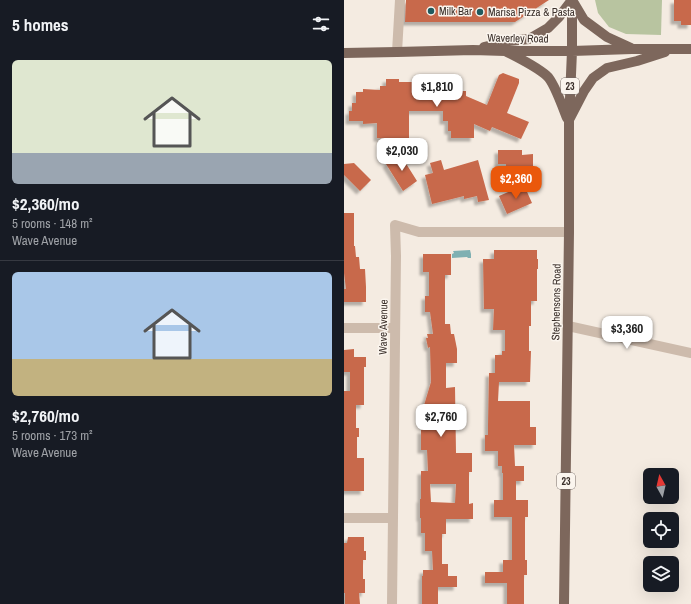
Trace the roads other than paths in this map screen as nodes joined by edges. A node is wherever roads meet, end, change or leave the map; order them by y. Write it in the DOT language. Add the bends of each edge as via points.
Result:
graph roads {
  1 [pos="400,0"];
  2 [pos="572,0"];
  3 [pos="632,49"];
  4 [pos="675,49"];
  5 [pos="691,49"];
  6 [pos="473,50"];
  7 [pos="505,51"];
  8 [pos="572,51"];
  9 [pos="397,52"];
  10 [pos="344,53"];
  11 [pos="569,122"];
  12 [pos="569,232"];
  13 [pos="568,326"];
  14 [pos="344,328"];
  15 [pos="395,328"];
  16 [pos="691,353"];
  17 [pos="344,518"];
  18 [pos="393,518"];
  19 [pos="392,604"];
  20 [pos="564,604"];
  1 -- 9 [label="street"];
  2 -- 3 [label="main road" via="584,20 607,37"];
  2 -- 6 [label="main road" via="548,28 529,39"];
  2 -- 8 [label="main road, Stephensons Road / 23"];
  3 -- 4 [label="main road, Waverley Road"];
  3 -- 8 [label="main road, Waverley Road"];
  4 -- 5 [label="main road, Waverley Road"];
  4 -- 11 [label="main road" via="607,68 593,78"];
  6 -- 7 [label="main road, Waverley Road"];
  6 -- 9 [label="main road, Waverley Road"];
  7 -- 8 [label="main road, Waverley Road"];
  7 -- 11 [label="main road" via="548,76"];
  8 -- 11 [label="main road, Stephensons Road / 23"];
  9 -- 10 [label="main road, Waverley Road"];
  11 -- 12 [label="main road, Stephensons Road / 23"];
  12 -- 13 [label="main road, Stephensons Road / 23"];
  12 -- 15 [label="street, Wave Avenue" via="419,232 396,225"];
  13 -- 16 [label="street"];
  13 -- 20 [label="main road, Stephensons Road / 23"];
  14 -- 15 [label="street"];
  15 -- 18 [label="street, Wave Avenue"];
  17 -- 18 [label="street"];
  18 -- 19 [label="street, Wave Avenue"];
}
